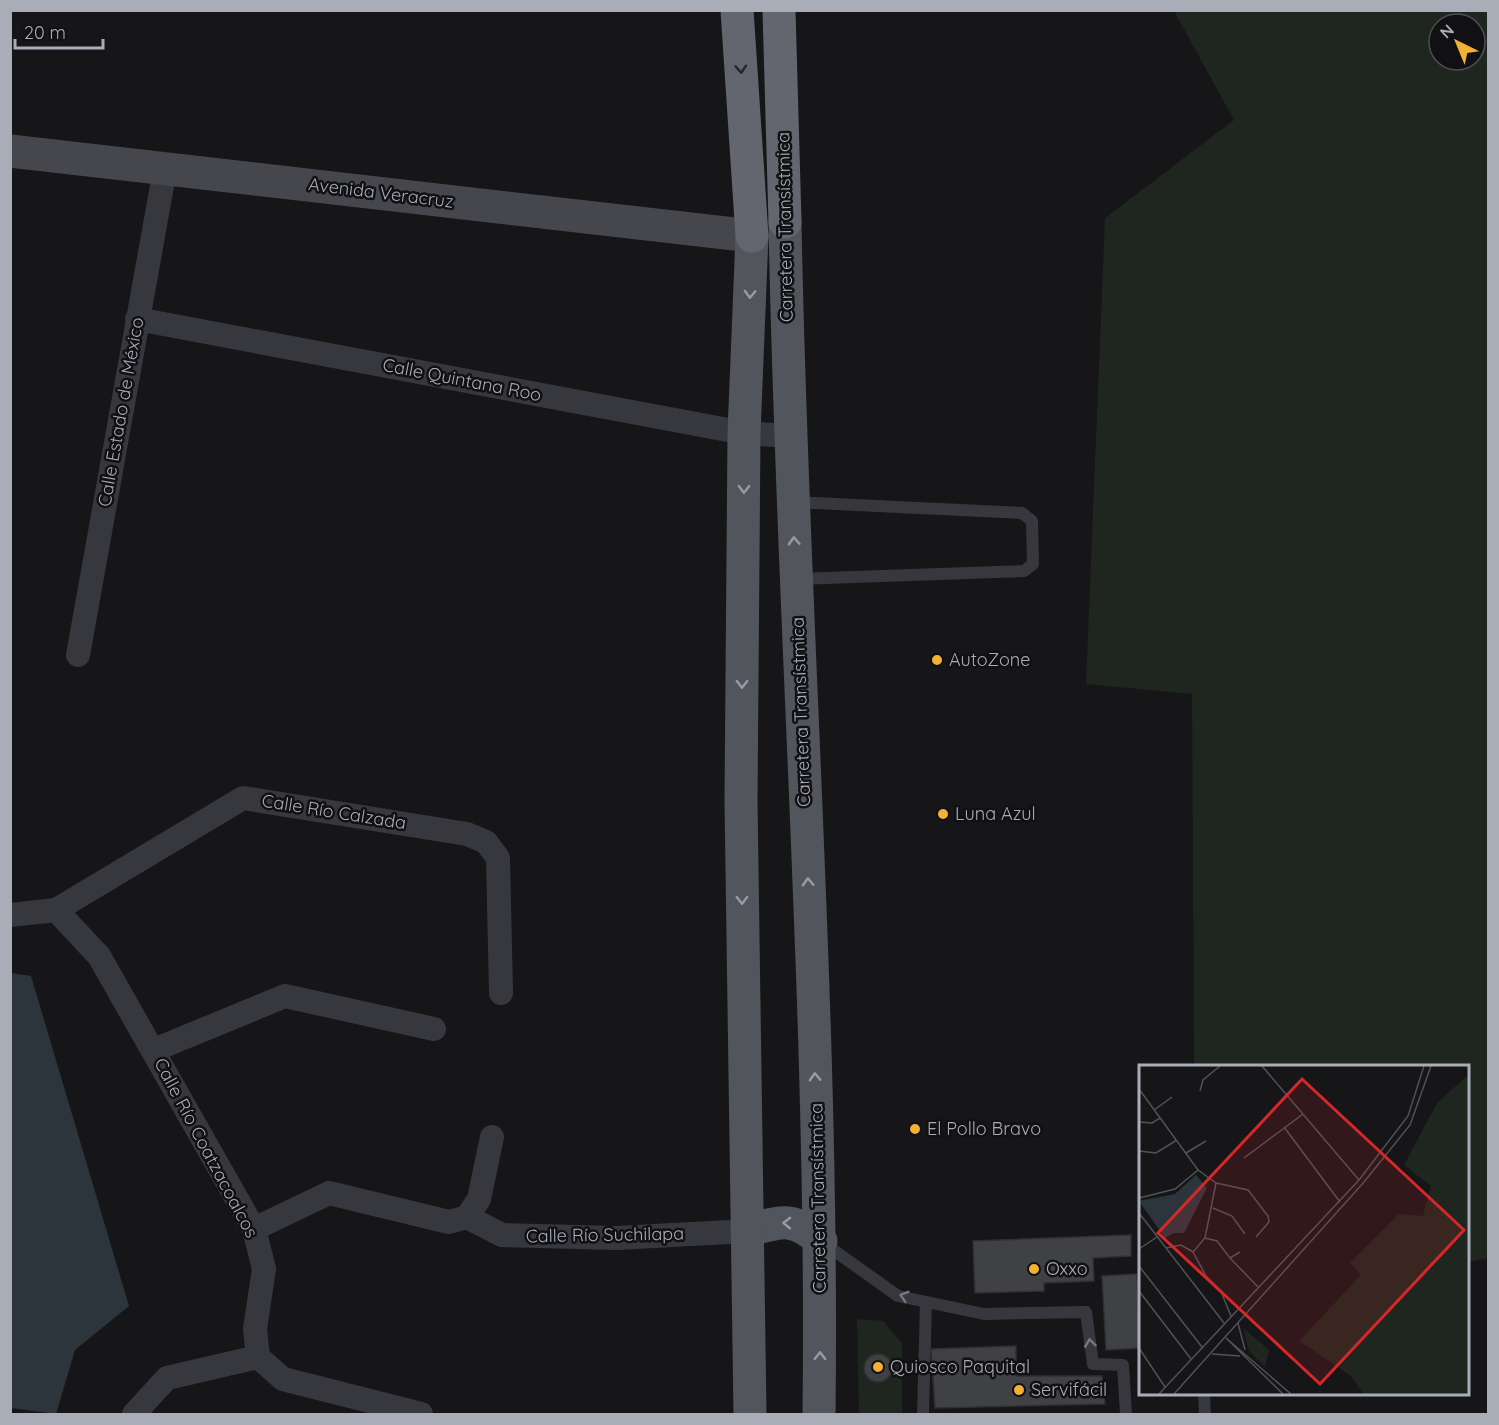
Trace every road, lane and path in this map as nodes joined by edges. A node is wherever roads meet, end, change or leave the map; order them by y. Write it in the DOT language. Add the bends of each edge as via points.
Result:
graph roads {
  1 [pos="737,10"];
  2 [pos="779,10"];
  3 [pos="10,151"];
  4 [pos="165,169"];
  5 [pos="785,222"];
  6 [pos="752,236"];
  7 [pos="137,319"];
  8 [pos="744,433"];
  9 [pos="789,436"];
  10 [pos="792,502"];
  11 [pos="796,579"];
  12 [pos="78,655"];
  13 [pos="56,910"];
  14 [pos="10,915"];
  15 [pos="501,993"];
  16 [pos="434,1029"];
  17 [pos="154,1050"];
  18 [pos="492,1137"];
  19 [pos="467,1217"];
  20 [pos="254,1229"];
  21 [pos="747,1231"];
  22 [pos="821,1241"];
  23 [pos="926,1302"];
  24 [pos="258,1357"];
  25 [pos="1204,1395"];
  26 [pos="134,1414"];
  27 [pos="421,1414"];
  28 [pos="750,1414"];
  29 [pos="819,1414"];
  30 [pos="923,1414"];
  31 [pos="1126,1414"];
  32 [pos="1205,1414"];
  1 -- 6 [label="highway, Carretera Transístmica, one-way"];
  2 -- 5 [label="highway, Carretera Transístmica"];
  3 -- 4 [label="street, Avenida Veracruz"];
  4 -- 6 [label="street, Avenida Veracruz"];
  4 -- 7 [label="street, Calle Estado de México"];
  5 -- 9 [label="main road, Carretera Transístmica"];
  6 -- 8 [label="main road, Carretera Transístmica, one-way"];
  7 -- 8 [label="street, Calle Quintana Roo"];
  7 -- 12 [label="street, Calle Estado de México"];
  8 -- 9 [label="street, Calle Quintana Roo"];
  8 -- 21 [label="main road, Carretera Transístmica, one-way" via="741,801"];
  9 -- 10 [label="main road, Carretera Transístmica"];
  11 -- 10 [label="main road, Carretera Transístmica, one-way"];
  10 -- 11 [label="lane" via="1022,513 1032,521 1033,564 1024,572"];
  22 -- 11 [label="main road, Carretera Transístmica, one-way"];
  13 -- 14 [label="street"];
  13 -- 15 [label="street, Calle Río Calzada" via="243,798 467,834 486,842 498,858"];
  13 -- 17 [label="street, Calle Río Coatzacoalcos" via="99,956"];
  16 -- 17 [label="street" via="285,996"];
  17 -- 20 [label="street, Calle Río Coatzacoalcos"];
  18 -- 19 [label="street" via="478,1199"];
  19 -- 20 [label="street" via="449,1222 329,1193"];
  19 -- 21 [label="street, Calle Río Suchilapa" via="502,1235 617,1238"];
  20 -- 24 [label="street, Calle Río Coatzacoalcos" via="264,1269 255,1329"];
  22 -- 21 [label="main road, one-way" via="793,1222"];
  21 -- 28 [label="main road, Carretera Transístmica"];
  23 -- 22 [label="lane, one-way" via="897,1296"];
  29 -- 22 [label="main road, Carretera Transístmica, one-way"];
  23 -- 30 [label="lane"];
  31 -- 23 [label="lane, one-way" via="1123,1365 1093,1364 1086,1312 984,1314"];
  24 -- 26 [label="street" via="167,1378"];
  24 -- 27 [label="street" via="283,1379"];
  25 -- 32 [label="lane"];
}
